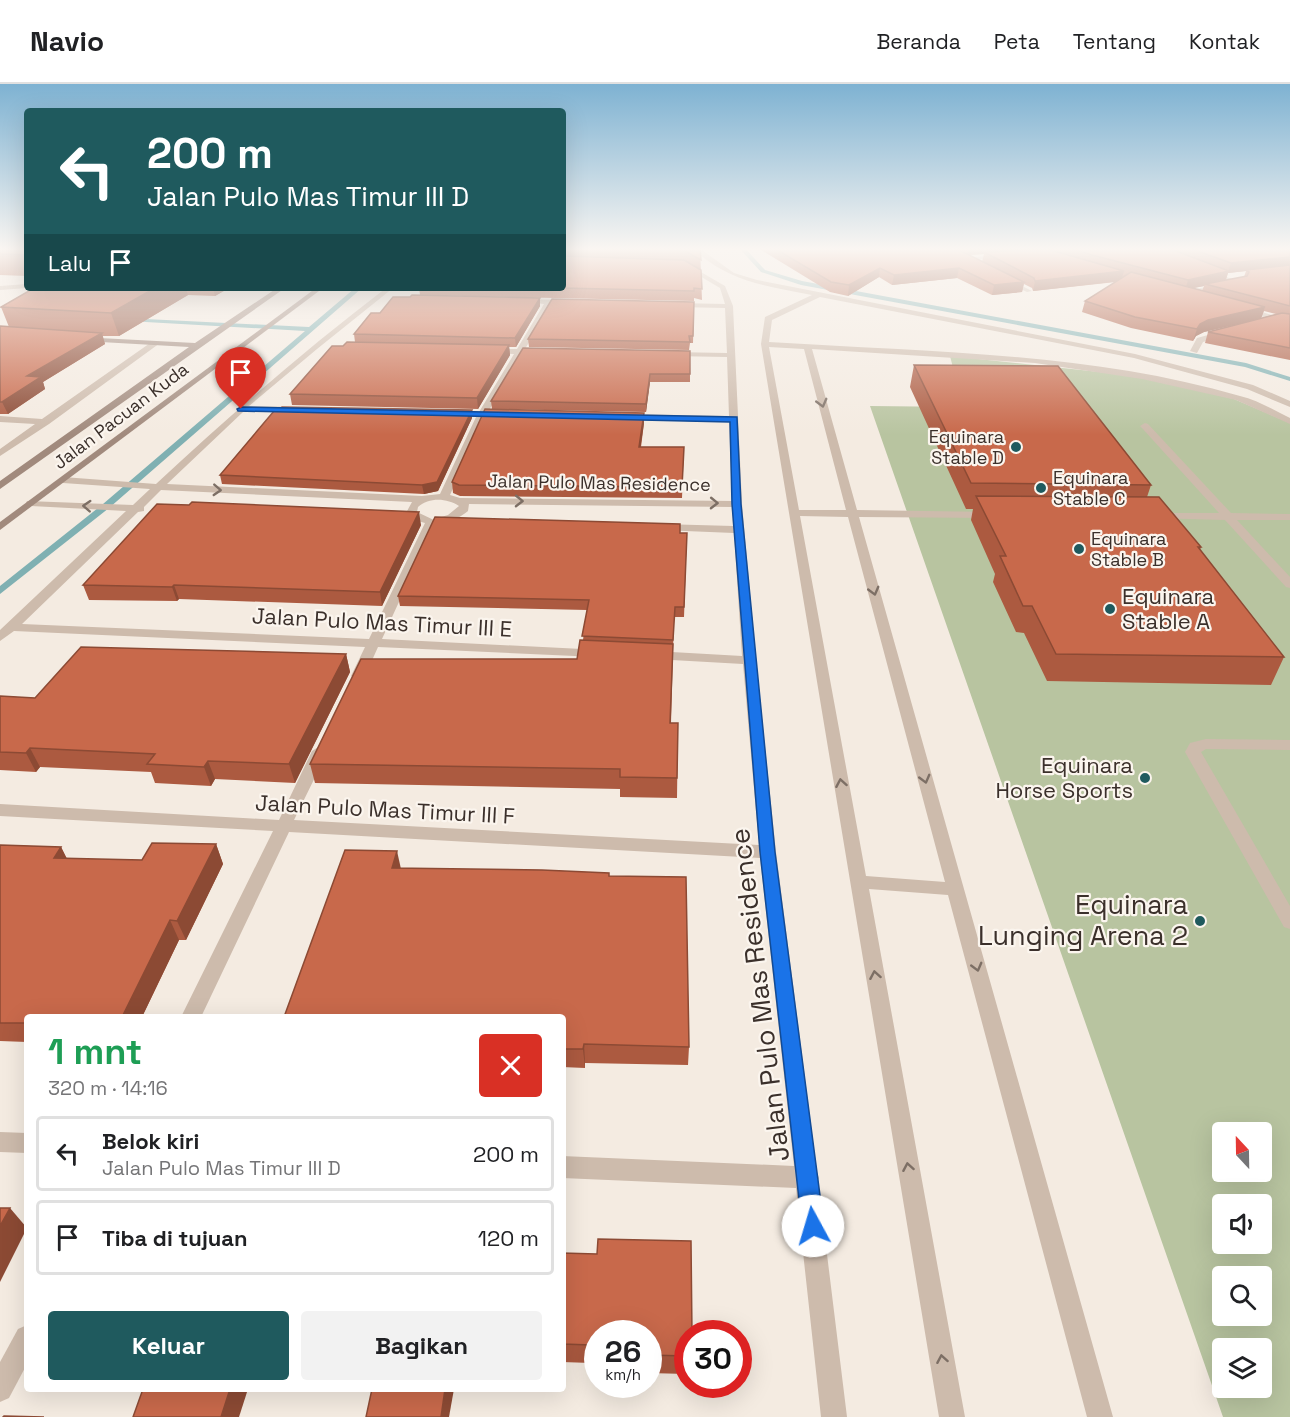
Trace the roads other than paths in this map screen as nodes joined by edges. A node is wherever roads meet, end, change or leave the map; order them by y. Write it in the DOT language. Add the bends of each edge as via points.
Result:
graph roads {
  1 [pos="249,310"];
  2 [pos="290,310"];
  3 [pos="363,310"];
  4 [pos="544,310"];
  5 [pos="729,310"];
  6 [pos="786,310"];
  7 [pos="897,310"];
  8 [pos="1248,310"];
  9 [pos="1290,317"];
  10 [pos="1280,319"];
  11 [pos="1290,321"];
  12 [pos="1262,323"];
  13 [pos="1230,331"];
  14 [pos="72,338"];
  15 [pos="156,343"];
  16 [pos="765,344"];
  17 [pos="197,345"];
  18 [pos="314,347"];
  19 [pos="326,347"];
  20 [pos="807,347"];
  21 [pos="487,351"];
  22 [pos="1194,351"];
  23 [pos="521,352"];
  24 [pos="544,352"];
  25 [pos="661,354"];
  26 [pos="731,356"];
  27 [pos="1290,404"];
  28 [pos="241,409"];
  29 [pos="310,411"];
  30 [pos="447,414"];
  31 [pos="482,414"];
  32 [pos="516,415"];
  33 [pos="620,417"];
  34 [pos="0,419"];
  35 [pos="735,419"];
  36 [pos="1290,421"];
  37 [pos="46,422"];
  38 [pos="1145,426"];
  39 [pos="0,453"];
  40 [pos="63,480"];
  41 [pos="0,486"];
  42 [pos="159,488"];
  43 [pos="444,496"];
  44 [pos="423,500"];
  45 [pos="460,501"];
  46 [pos="31,503"];
  47 [pos="737,504"];
  48 [pos="142,509"];
  49 [pos="795,513"];
  50 [pos="853,514"];
  51 [pos="1006,515"];
  52 [pos="1147,516"];
  53 [pos="1229,517"];
  54 [pos="1290,517"];
  55 [pos="398,519"];
  56 [pos="432,520"];
  57 [pos="466,521"];
  58 [pos="0,527"];
  59 [pos="644,527"];
  60 [pos="739,530"];
  61 [pos="1290,584"];
  62 [pos="12,627"];
  63 [pos="0,638"];
  64 [pos="375,643"];
  65 [pos="609,653"];
  66 [pos="644,655"];
  67 [pos="749,660"];
  68 [pos="349,694"];
  69 [pos="328,735"];
  70 [pos="1290,745"];
  71 [pos="0,810"];
  72 [pos="282,827"];
  73 [pos="768,852"];
  74 [pos="858,882"];
  75 [pos="956,889"];
  76 [pos="1290,922"];
  77 [pos="192,1014"];
  78 [pos="0,1142"];
  79 [pos="24,1143"];
  80 [pos="566,1167"];
  81 [pos="808,1179"];
  82 [pos="24,1344"];
  83 [pos="0,1389"];
  84 [pos="834,1417"];
  85 [pos="952,1417"];
  86 [pos="1100,1417"];
  1 -- 17 [label="street"];
  2 -- 40 [label="street, Jalan Pacuan Kuda"];
  3 -- 18 [label="street"];
  4 -- 23 [label="street"];
  5 -- 26 [label="street, Jalan Pulo Mas Residence"];
  6 -- 16 [label="street" via="768,319"];
  7 -- 27 [label="street" via="1135,356 1250,387"];
  8 -- 10 [label="street"];
  9 -- 10 [label="street"];
  10 -- 11 [label="street"];
  10 -- 12 [label="street"];
  13 -- 22 [label="street" via="1200,340"];
  14 -- 15 [label="street"];
  15 -- 17 [label="street"];
  15 -- 37 [label="street"];
  16 -- 20 [label="street"];
  16 -- 49 [label="street"];
  17 -- 41 [label="street"];
  18 -- 19 [label="street"];
  18 -- 28 [label="street"];
  20 -- 36 [label="street" via="1035,362 1142,376 1239,398"];
  20 -- 50 [label="street, one-way"];
  21 -- 23 [label="street"];
  23 -- 24 [label="street"];
  23 -- 31 [label="street"];
  25 -- 26 [label="street"];
  26 -- 35 [label="street, Jalan Pulo Mas Residence"];
  28 -- 29 [label="street"];
  28 -- 42 [label="street"];
  30 -- 31 [label="street"];
  31 -- 32 [label="street"];
  31 -- 43 [label="street"];
  33 -- 35 [label="street"];
  34 -- 37 [label="street"];
  35 -- 47 [label="street, Jalan Pulo Mas Residence"];
  37 -- 39 [label="street"];
  38 -- 53 [label="street"];
  40 -- 42 [label="street"];
  40 -- 46 [label="street, Jalan Pacuan Kuda"];
  42 -- 44 [label="street, one-way"];
  42 -- 48 [label="street"];
  43 -- 44 [label="street"];
  43 -- 45 [label="street, Jalan Pulo Mas Residence"];
  44 -- 56 [label="street" via="416,503 411,513"];
  45 -- 47 [label="street, Jalan Pulo Mas Residence, one-way"];
  45 -- 56 [label="street" via="464,509 452,518"];
  48 -- 46 [label="street, one-way"];
  46 -- 58 [label="street, Jalan Pacuan Kuda"];
  47 -- 60 [label="street, Jalan Pulo Mas Residence"];
  48 -- 62 [label="street"];
  49 -- 50 [label="street"];
  74 -- 49 [label="street, one-way"];
  50 -- 51 [label="street"];
  50 -- 75 [label="street, one-way"];
  52 -- 53 [label="street"];
  53 -- 54 [label="street"];
  53 -- 61 [label="street"];
  55 -- 56 [label="street"];
  56 -- 57 [label="street"];
  56 -- 64 [label="street"];
  59 -- 60 [label="street, Jalan Pulo Mas Residence"];
  60 -- 67 [label="street, Jalan Pulo Mas Residence"];
  62 -- 63 [label="street"];
  62 -- 64 [label="street, Jalan Pulo Mas Timur III E"];
  64 -- 65 [label="street, Jalan Pulo Mas Timur III E"];
  64 -- 68 [label="street"];
  66 -- 67 [label="street"];
  67 -- 73 [label="street, Jalan Pulo Mas Residence"];
  69 -- 72 [label="street"];
  70 -- 76 [label="street" via="1206,744 1195,746 1193,752"];
  71 -- 72 [label="street, Jalan Pulo Mas Timur III F"];
  72 -- 73 [label="street, Jalan Pulo Mas Timur III F"];
  72 -- 77 [label="street"];
  73 -- 81 [label="street, Jalan Pulo Mas Residence"];
  74 -- 75 [label="street"];
  85 -- 74 [label="street, one-way"];
  75 -- 86 [label="street, one-way"];
  78 -- 79 [label="street"];
  80 -- 81 [label="street"];
  81 -- 84 [label="street, Jalan Pulo Mas Residence"];
  82 -- 83 [label="street"];
}
